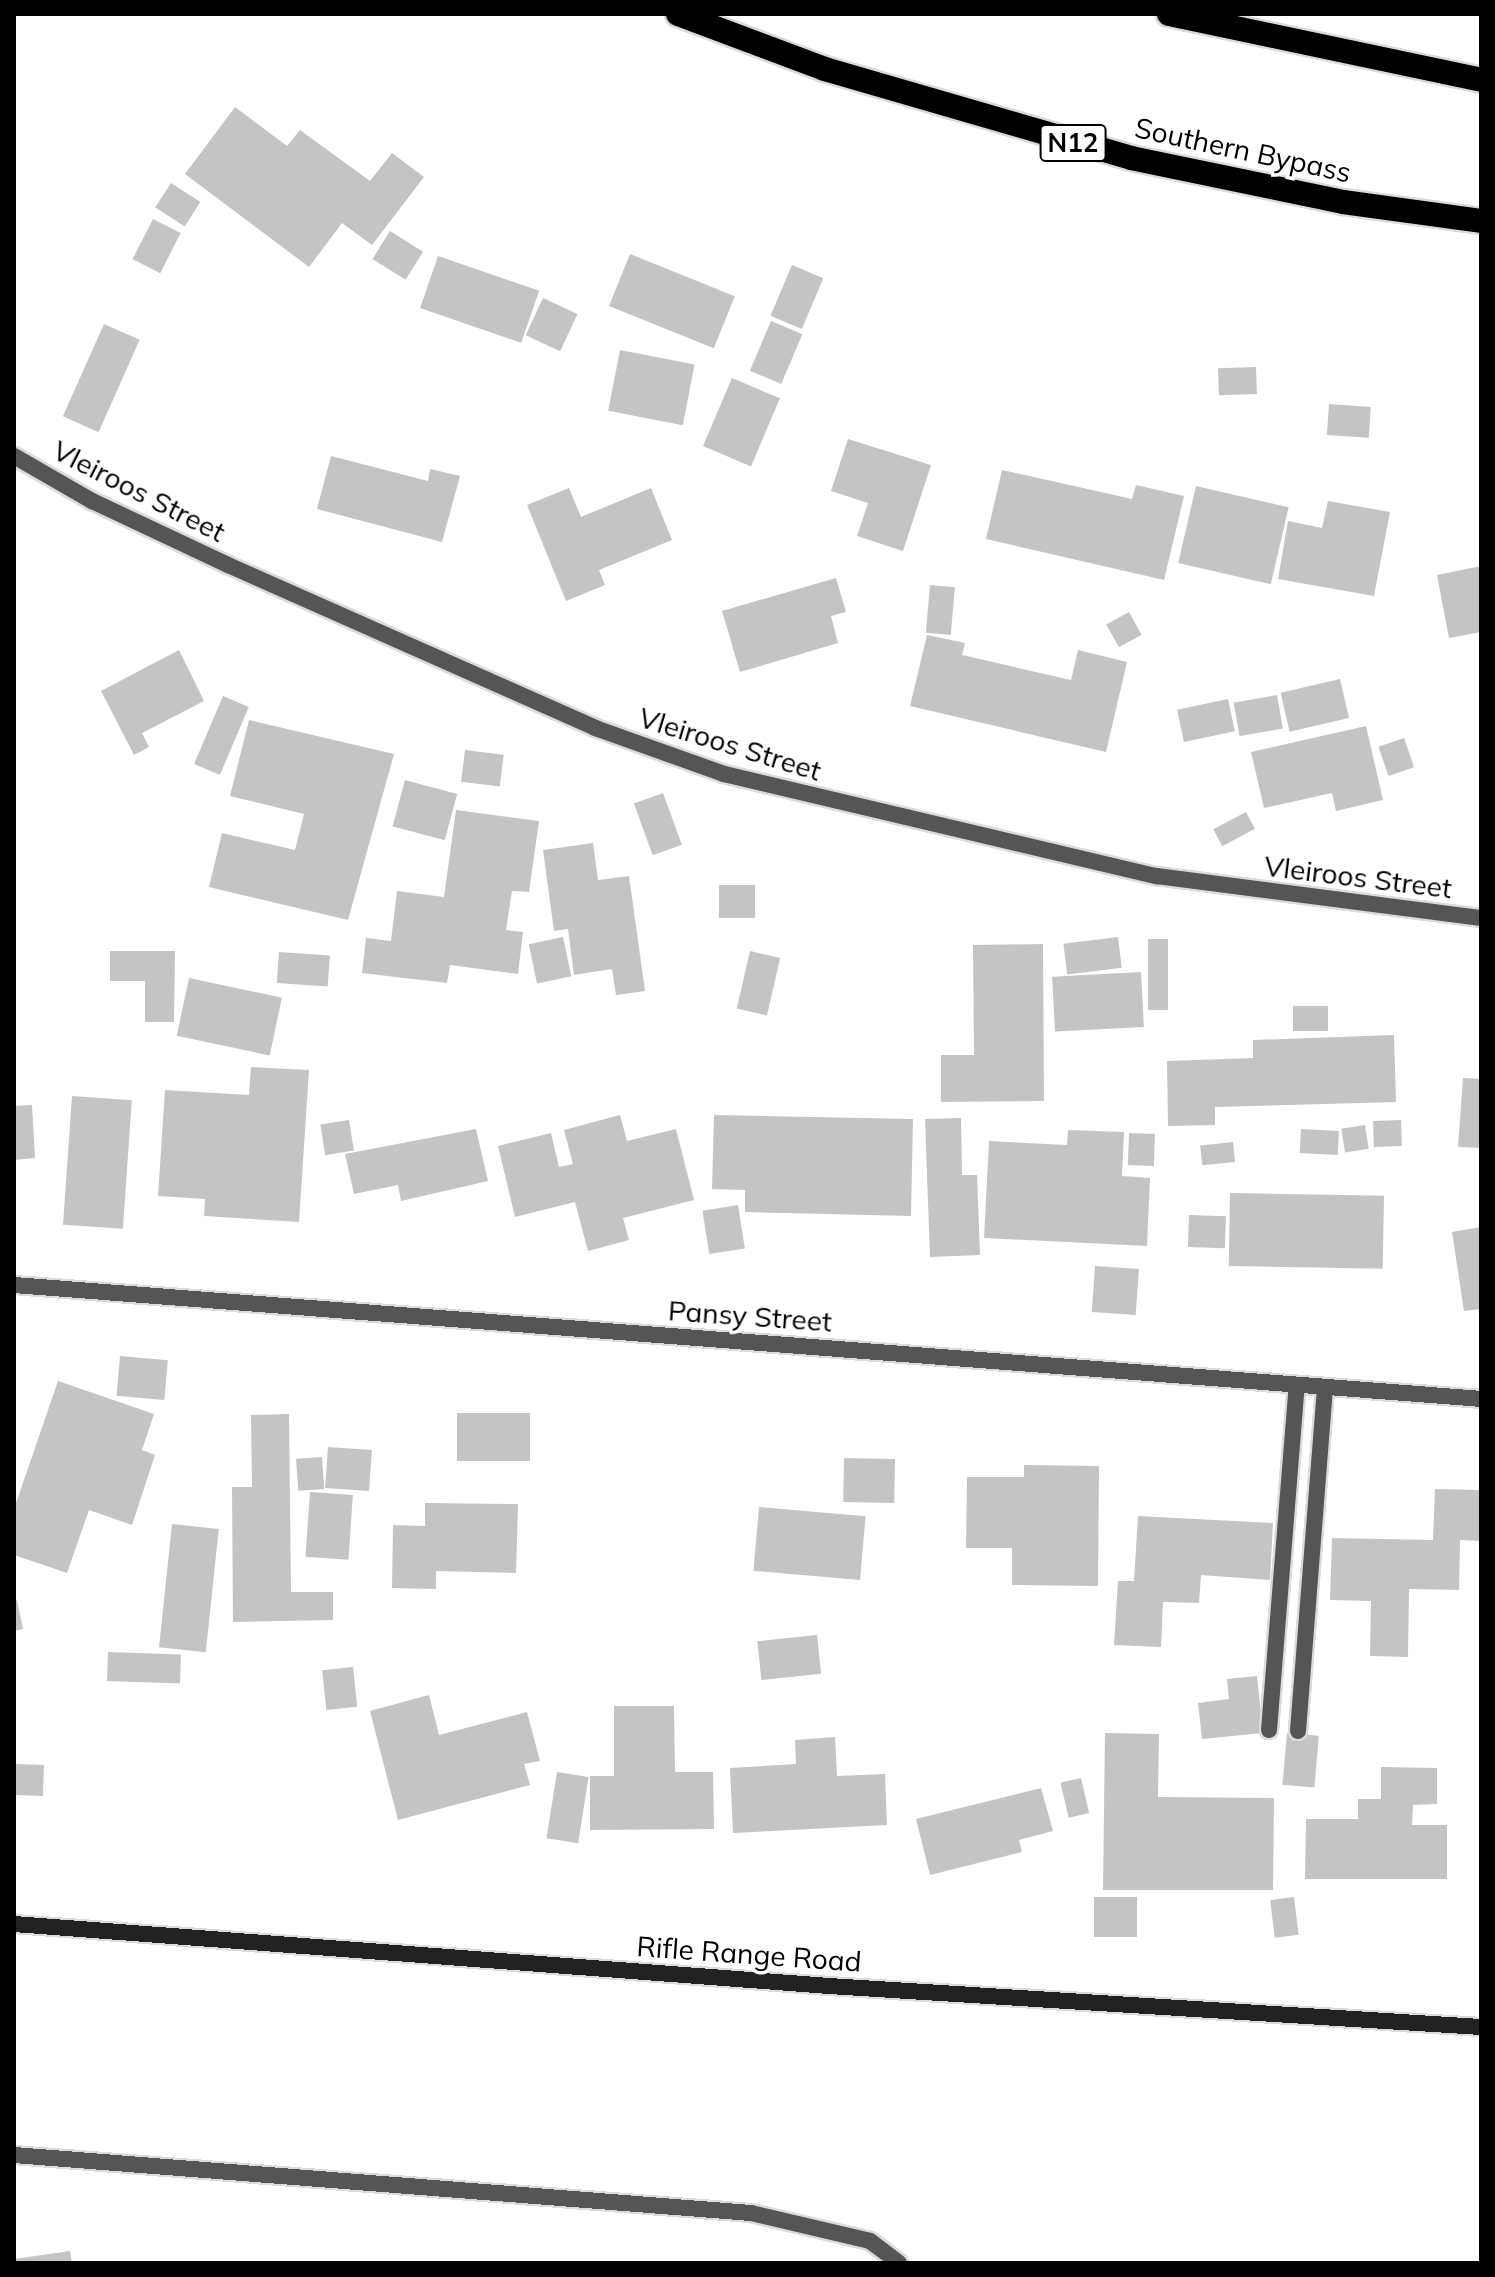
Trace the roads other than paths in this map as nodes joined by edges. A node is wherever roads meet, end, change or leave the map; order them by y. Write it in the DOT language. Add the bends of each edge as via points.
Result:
graph roads {
  1 [pos="678,14"];
  2 [pos="1169,14"];
  3 [pos="1481,80"];
  4 [pos="1481,221"];
  5 [pos="14,456"];
  6 [pos="1481,918"];
  7 [pos="14,1285"];
  8 [pos="1297,1385"];
  9 [pos="1325,1387"];
  10 [pos="1481,1399"];
  11 [pos="1269,1730"];
  12 [pos="1298,1731"];
  13 [pos="14,1924"];
  14 [pos="1481,2027"];
  15 [pos="14,2155"];
  16 [pos="899,2263"];
  1 -- 4 [label="highway, Southern Bypass / N12" via="911,96 1131,158 1343,202"];
  2 -- 3 [label="highway"];
  5 -- 6 [label="street, Vleiroos Street" via="92,501 242,571 595,728 724,774 1157,876"];
  7 -- 8 [label="street, Pansy Street"];
  8 -- 9 [label="street, Pansy Street"];
  8 -- 11 [label="street"];
  9 -- 10 [label="street, Pansy Street"];
  9 -- 12 [label="street"];
  13 -- 14 [label="main road, Rifle Range Road" via="829,1986"];
  15 -- 16 [label="street" via="751,2213 870,2241"];
}
